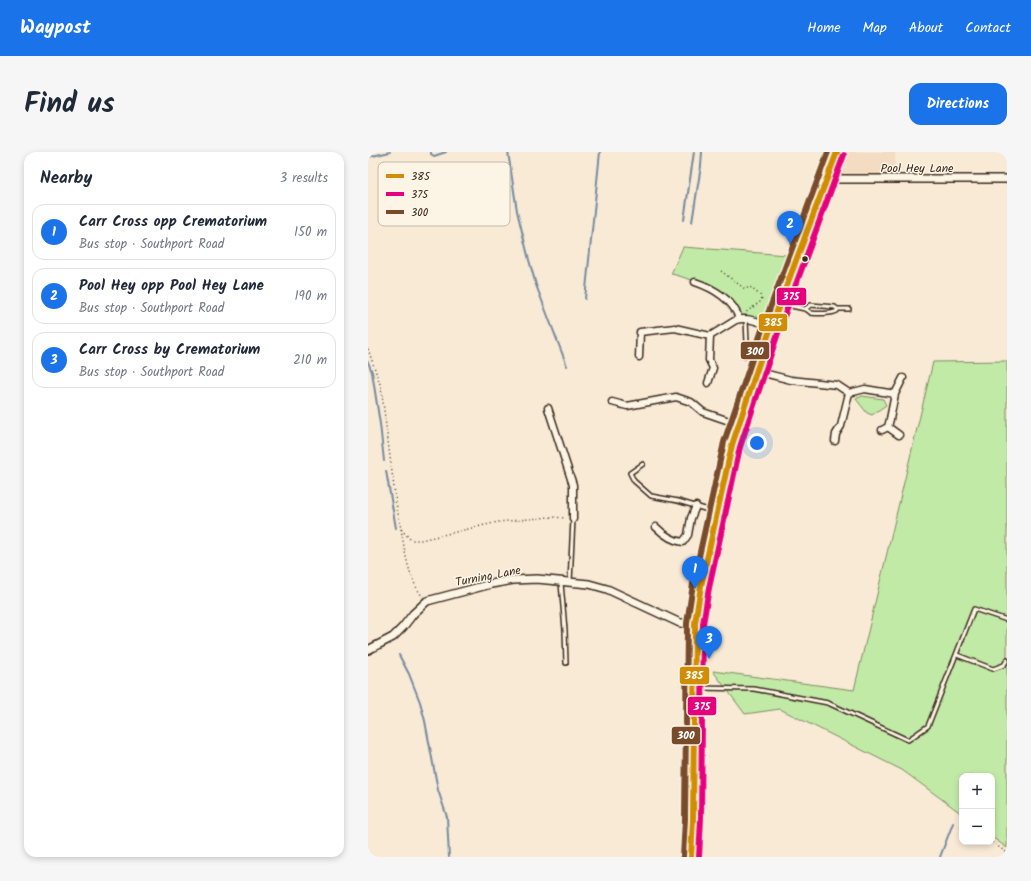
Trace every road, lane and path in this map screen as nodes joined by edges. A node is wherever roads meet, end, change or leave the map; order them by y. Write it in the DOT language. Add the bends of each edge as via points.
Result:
graph roads {
  1 [pos="837,152"];
  2 [pos="827,180"];
  3 [pos="1007,180"];
  4 [pos="721,271"];
  5 [pos="695,282"];
  6 [pos="780,303"];
  7 [pos="805,309"];
  8 [pos="837,309"];
  9 [pos="849,309"];
  10 [pos="743,319"];
  11 [pos="772,327"];
  12 [pos="710,336"];
  13 [pos="368,349"];
  14 [pos="744,356"];
  15 [pos="639,357"];
  16 [pos="756,371"];
  17 [pos="903,378"];
  18 [pos="708,383"];
  19 [pos="849,393"];
  20 [pos="895,394"];
  21 [pos="612,402"];
  22 [pos="548,408"];
  23 [pos="738,424"];
  24 [pos="898,435"];
  25 [pos="835,441"];
  26 [pos="643,464"];
  27 [pos="696,506"];
  28 [pos="717,513"];
  29 [pos="573,519"];
  30 [pos="656,527"];
  31 [pos="401,529"];
  32 [pos="665,534"];
  33 [pos="659,540"];
  34 [pos="560,581"];
  35 [pos="570,582"];
  36 [pos="427,601"];
  37 [pos="708,601"];
  38 [pos="1007,620"];
  39 [pos="695,623"];
  40 [pos="704,641"];
  41 [pos="368,650"];
  42 [pos="957,655"];
  43 [pos="1007,660"];
  44 [pos="566,663"];
  45 [pos="694,688"];
  46 [pos="995,844"];
  47 [pos="1007,853"];
  48 [pos="691,857"];
  1 -- 2 [label="highway"];
  2 -- 3 [label="street, Pool Hey Lane"];
  2 -- 6 [label="highway"];
  4 -- 10 [label="path" via="745,289 750,287 762,298"];
  5 -- 10 [label="street" via="715,291 732,304"];
  6 -- 7 [label="lane"];
  6 -- 11 [label="highway"];
  7 -- 8 [label="lane" via="811,305"];
  7 -- 8 [label="lane" via="830,314"];
  8 -- 9 [label="lane"];
  10 -- 11 [label="street"];
  10 -- 12 [label="street" via="736,320"];
  10 -- 14 [label="lane" via="747,342"];
  11 -- 16 [label="highway"];
  12 -- 15 [label="street" via="675,328 640,332"];
  12 -- 18 [label="street" via="709,360 713,368"];
  13 -- 31 [label="path" via="381,387"];
  16 -- 19 [label="street" via="791,380 837,385"];
  16 -- 23 [label="highway"];
  17 -- 20 [label="street"];
  19 -- 20 [label="street" via="865,389"];
  19 -- 25 [label="street" via="842,426 836,434"];
  20 -- 24 [label="street" via="890,419 885,429"];
  21 -- 23 [label="street" via="627,406 676,397 691,402 703,412"];
  22 -- 29 [label="street" via="573,485"];
  23 -- 28 [label="highway"];
  26 -- 27 [label="lane" via="630,473 634,481 650,496"];
  27 -- 28 [label="lane"];
  27 -- 32 [label="street" via="688,535 683,542 675,541"];
  28 -- 39 [label="highway"];
  29 -- 31 [label="path" via="550,517 498,522 422,540 411,540"];
  29 -- 35 [label="lane"];
  30 -- 32 [label="street"];
  31 -- 36 [label="path" via="408,567 418,591"];
  32 -- 33 [label="street"];
  34 -- 35 [label="street, Turning Lane"];
  34 -- 36 [label="street, Turning Lane" via="513,580"];
  34 -- 44 [label="lane"];
  35 -- 39 [label="street, Turning Lane" via="589,584 607,590 680,623"];
  36 -- 41 [label="street, Turning Lane" via="393,637"];
  37 -- 40 [label="path"];
  38 -- 42 [label="lane" via="974,609"];
  39 -- 45 [label="highway"];
  42 -- 43 [label="lane" via="993,669 1004,665"];
  42 -- 45 [label="lane" via="928,726 908,740 828,703 754,690"];
  45 -- 48 [label="highway" via="694,819"];
  46 -- 47 [label="path"];
}
